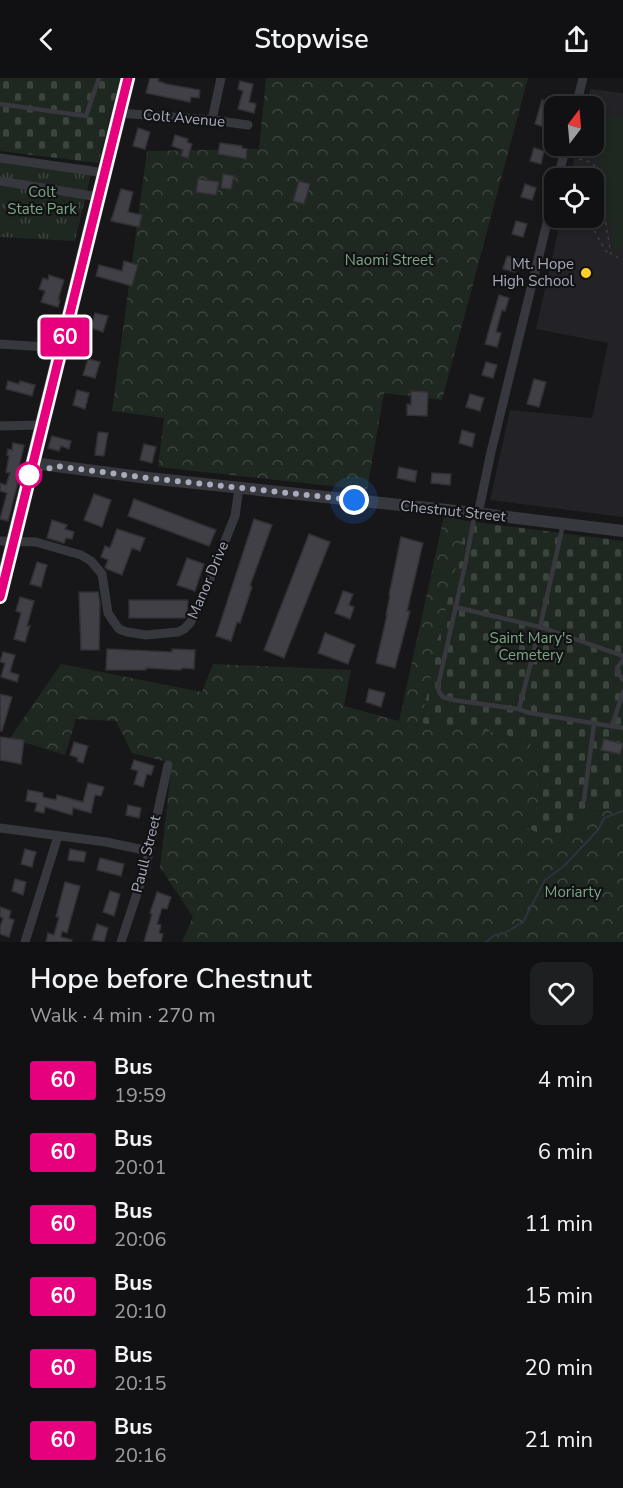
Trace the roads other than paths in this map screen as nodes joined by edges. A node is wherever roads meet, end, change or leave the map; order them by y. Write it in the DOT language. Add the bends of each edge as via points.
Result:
graph roads {
  1 [pos="99,78"];
  2 [pos="128,78"];
  3 [pos="221,78"];
  4 [pos="583,78"];
  5 [pos="578,96"];
  6 [pos="0,104"];
  7 [pos="119,113"];
  8 [pos="212,120"];
  9 [pos="248,125"];
  10 [pos="0,158"];
  11 [pos="105,173"];
  12 [pos="0,181"];
  13 [pos="99,197"];
  14 [pos="546,228"];
  15 [pos="0,344"];
  16 [pos="62,348"];
  17 [pos="42,424"];
  18 [pos="0,426"];
  19 [pos="33,463"];
  20 [pos="239,488"];
  21 [pos="476,513"];
  22 [pos="563,524"];
  23 [pos="623,531"];
  24 [pos="7,541"];
  25 [pos="0,596"];
  26 [pos="455,607"];
  27 [pos="540,627"];
  28 [pos="623,658"];
  29 [pos="623,680"];
  30 [pos="623,692"];
  31 [pos="519,709"];
  32 [pos="594,724"];
  33 [pos="612,726"];
  34 [pos="623,728"];
  35 [pos="168,765"];
  36 [pos="584,800"];
  37 [pos="0,828"];
  38 [pos="58,836"];
  39 [pos="149,851"];
  40 [pos="26,942"];
  41 [pos="122,942"];
  1 -- 6 [label="lane" via="86,116"];
  2 -- 7 [label="main road"];
  3 -- 8 [label="street"];
  4 -- 5 [label="street"];
  7 -- 8 [label="street, Colt Avenue"];
  7 -- 11 [label="main road"];
  8 -- 9 [label="street, Colt Avenue"];
  10 -- 11 [label="street"];
  11 -- 13 [label="main road"];
  12 -- 13 [label="street"];
  13 -- 16 [label="main road"];
  14 -- 21 [label="street"];
  15 -- 16 [label="street"];
  16 -- 17 [label="main road"];
  17 -- 18 [label="street"];
  17 -- 19 [label="main road"];
  19 -- 20 [label="street, Chestnut Street"];
  19 -- 24 [label="main road"];
  20 -- 21 [label="street, Chestnut Street"];
  20 -- 24 [label="street, Manor Drive" via="235,516 201,601 190,623 178,632 146,635 123,631 110,616 102,574 91,561 36,542"];
  21 -- 22 [label="street, Chestnut Street"];
  21 -- 26 [label="lane"];
  22 -- 23 [label="street, Chestnut Street"];
  22 -- 27 [label="lane"];
  24 -- 25 [label="main road"];
  26 -- 27 [label="lane"];
  26 -- 31 [label="lane" via="439,692 453,700"];
  27 -- 28 [label="lane"];
  27 -- 31 [label="lane"];
  28 -- 29 [label="lane" via="617,668"];
  30 -- 33 [label="lane"];
  31 -- 32 [label="lane"];
  32 -- 33 [label="lane"];
  32 -- 36 [label="lane"];
  33 -- 34 [label="lane"];
  35 -- 39 [label="street, Paull Street"];
  37 -- 38 [label="street"];
  38 -- 39 [label="street"];
  38 -- 40 [label="street"];
  39 -- 41 [label="street, Paull Street"];
}
